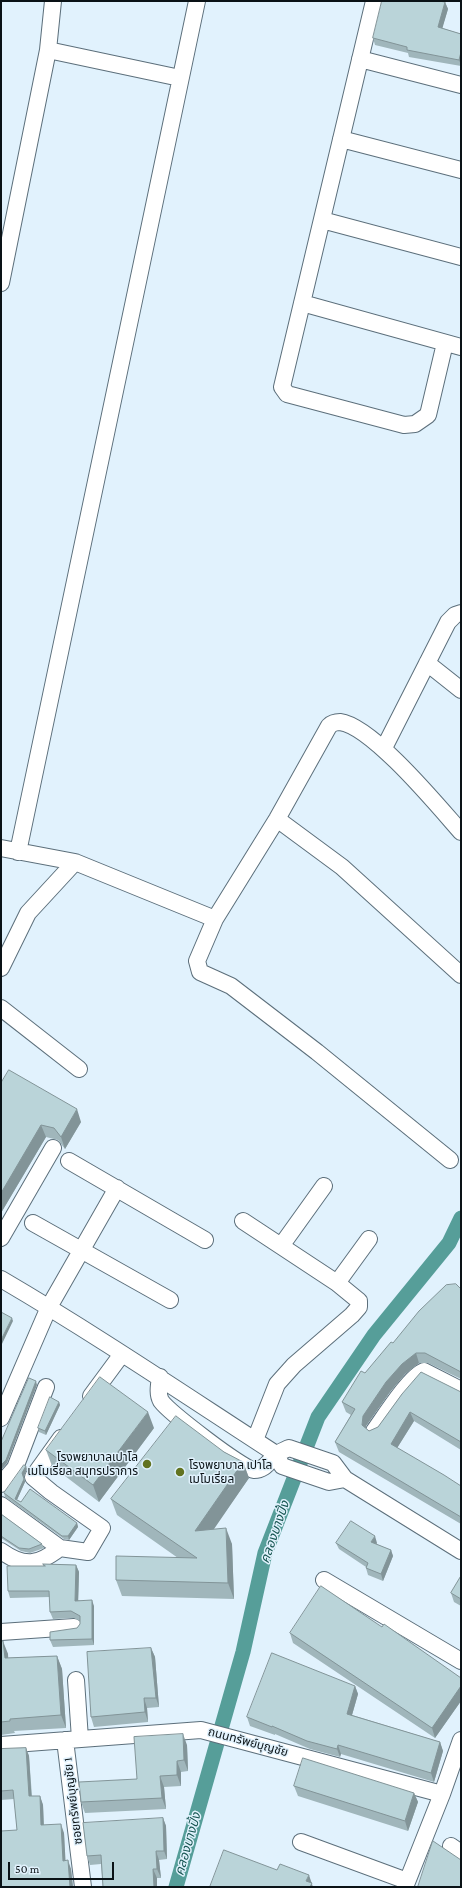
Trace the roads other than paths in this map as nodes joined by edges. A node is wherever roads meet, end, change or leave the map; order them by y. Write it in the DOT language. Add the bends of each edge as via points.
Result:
graph roads {
  1 [pos="197,1"];
  2 [pos="374,1"];
  3 [pos="53,5"];
  4 [pos="48,50"];
  5 [pos="360,60"];
  6 [pos="180,78"];
  7 [pos="461,85"];
  8 [pos="341,139"];
  9 [pos="461,170"];
  10 [pos="322,220"];
  11 [pos="461,257"];
  12 [pos="1,283"];
  13 [pos="302,303"];
  14 [pos="445,343"];
  15 [pos="461,347"];
  16 [pos="461,613"];
  17 [pos="427,663"];
  18 [pos="461,690"];
  19 [pos="384,748"];
  20 [pos="277,819"];
  21 [pos="461,832"];
  22 [pos="1,848"];
  23 [pos="18,852"];
  24 [pos="75,862"];
  25 [pos="215,919"];
  26 [pos="1,968"];
  27 [pos="461,975"];
  28 [pos="1,1008"];
  29 [pos="79,1069"];
  30 [pos="53,1148"];
  31 [pos="69,1160"];
  32 [pos="450,1160"];
  33 [pos="324,1186"];
  34 [pos="117,1188"];
  35 [pos="243,1221"];
  36 [pos="33,1223"];
  37 [pos="1,1238"];
  38 [pos="368,1239"];
  39 [pos="205,1240"];
  40 [pos="281,1246"];
  41 [pos="82,1250"];
  42 [pos="1,1279"];
  43 [pos="337,1283"];
  44 [pos="170,1300"];
  45 [pos="49,1307"];
  46 [pos="122,1354"];
  47 [pos="160,1377"];
  48 [pos="46,1387"];
  49 [pos="461,1390"];
  50 [pos="83,1407"];
  51 [pos="1,1418"];
  52 [pos="69,1426"];
  53 [pos="374,1430"];
  54 [pos="254,1440"];
  55 [pos="283,1456"];
  56 [pos="15,1468"];
  57 [pos="33,1477"];
  58 [pos="345,1479"];
  59 [pos="1,1484"];
  60 [pos="1,1505"];
  61 [pos="60,1548"];
  62 [pos="1,1551"];
  63 [pos="461,1551"];
  64 [pos="324,1580"];
  65 [pos="74,1627"];
  66 [pos="1,1632"];
  67 [pos="461,1661"];
  68 [pos="76,1680"];
  69 [pos="73,1739"];
  70 [pos="461,1740"];
  71 [pos="1,1744"];
  72 [pos="442,1794"];
  73 [pos="301,1842"];
  74 [pos="406,1884"];
  75 [pos="83,1887"];
  1 -- 6 [label="street"];
  2 -- 5 [label="street"];
  3 -- 4 [label="street"];
  4 -- 6 [label="street"];
  4 -- 12 [label="street"];
  5 -- 7 [label="street"];
  5 -- 8 [label="street"];
  6 -- 23 [label="street"];
  8 -- 9 [label="street"];
  8 -- 10 [label="street"];
  10 -- 11 [label="street"];
  10 -- 13 [label="street"];
  13 -- 14 [label="street"];
  13 -- 14 [label="street" via="282,383 287,394 404,425 415,424 428,415"];
  14 -- 15 [label="street"];
  16 -- 17 [label="street" via="448,622"];
  17 -- 18 [label="street"];
  17 -- 19 [label="street"];
  19 -- 20 [label="street" via="350,726 334,722 328,726"];
  19 -- 21 [label="street"];
  20 -- 25 [label="street"];
  20 -- 27 [label="street" via="342,867"];
  22 -- 23 [label="street"];
  23 -- 24 [label="street"];
  24 -- 25 [label="street"];
  24 -- 26 [label="street" via="28,913"];
  25 -- 32 [label="street" via="197,961 200,972 231,986"];
  28 -- 29 [label="street"];
  30 -- 37 [label="street"];
  31 -- 34 [label="street"];
  33 -- 40 [label="street"];
  34 -- 39 [label="street"];
  34 -- 41 [label="street"];
  35 -- 40 [label="street"];
  36 -- 41 [label="street"];
  38 -- 43 [label="street"];
  40 -- 43 [label="street"];
  41 -- 44 [label="street"];
  41 -- 45 [label="street"];
  42 -- 45 [label="street"];
  43 -- 54 [label="street" via="359,1301 359,1308 294,1365 277,1384"];
  45 -- 46 [label="street"];
  45 -- 51 [label="street"];
  46 -- 47 [label="street"];
  46 -- 50 [label="street"];
  47 -- 54 [label="street"];
  47 -- 55 [label="street" via="158,1394 165,1405 243,1466 253,1470 261,1469"];
  48 -- 56 [label="street"];
  49 -- 53 [label="street" via="424,1371 420,1372 411,1380"];
  52 -- 57 [label="street"];
  54 -- 55 [label="street"];
  55 -- 58 [label="street" via="329,1482"];
  55 -- 58 [label="street" via="333,1463"];
  56 -- 57 [label="street"];
  56 -- 59 [label="street"];
  57 -- 61 [label="street" via="102,1528 88,1552"];
  58 -- 63 [label="street"];
  60 -- 61 [label="street"];
  61 -- 62 [label="street" via="48,1558 34,1563 23,1563"];
  64 -- 67 [label="street"];
  65 -- 66 [label="street"];
  68 -- 69 [label="street, ซอยทรัพย์บุญชัย 1"];
  69 -- 71 [label="street, ถนนทรัพย์บุญชัย"];
  69 -- 72 [label="street, ถนนทรัพย์บุญชัย" via="201,1730"];
  69 -- 75 [label="street, ซอยทรัพย์บุญชัย 1" via="83,1823"];
  70 -- 72 [label="street"];
  72 -- 74 [label="street"];
  73 -- 74 [label="street"];
}
